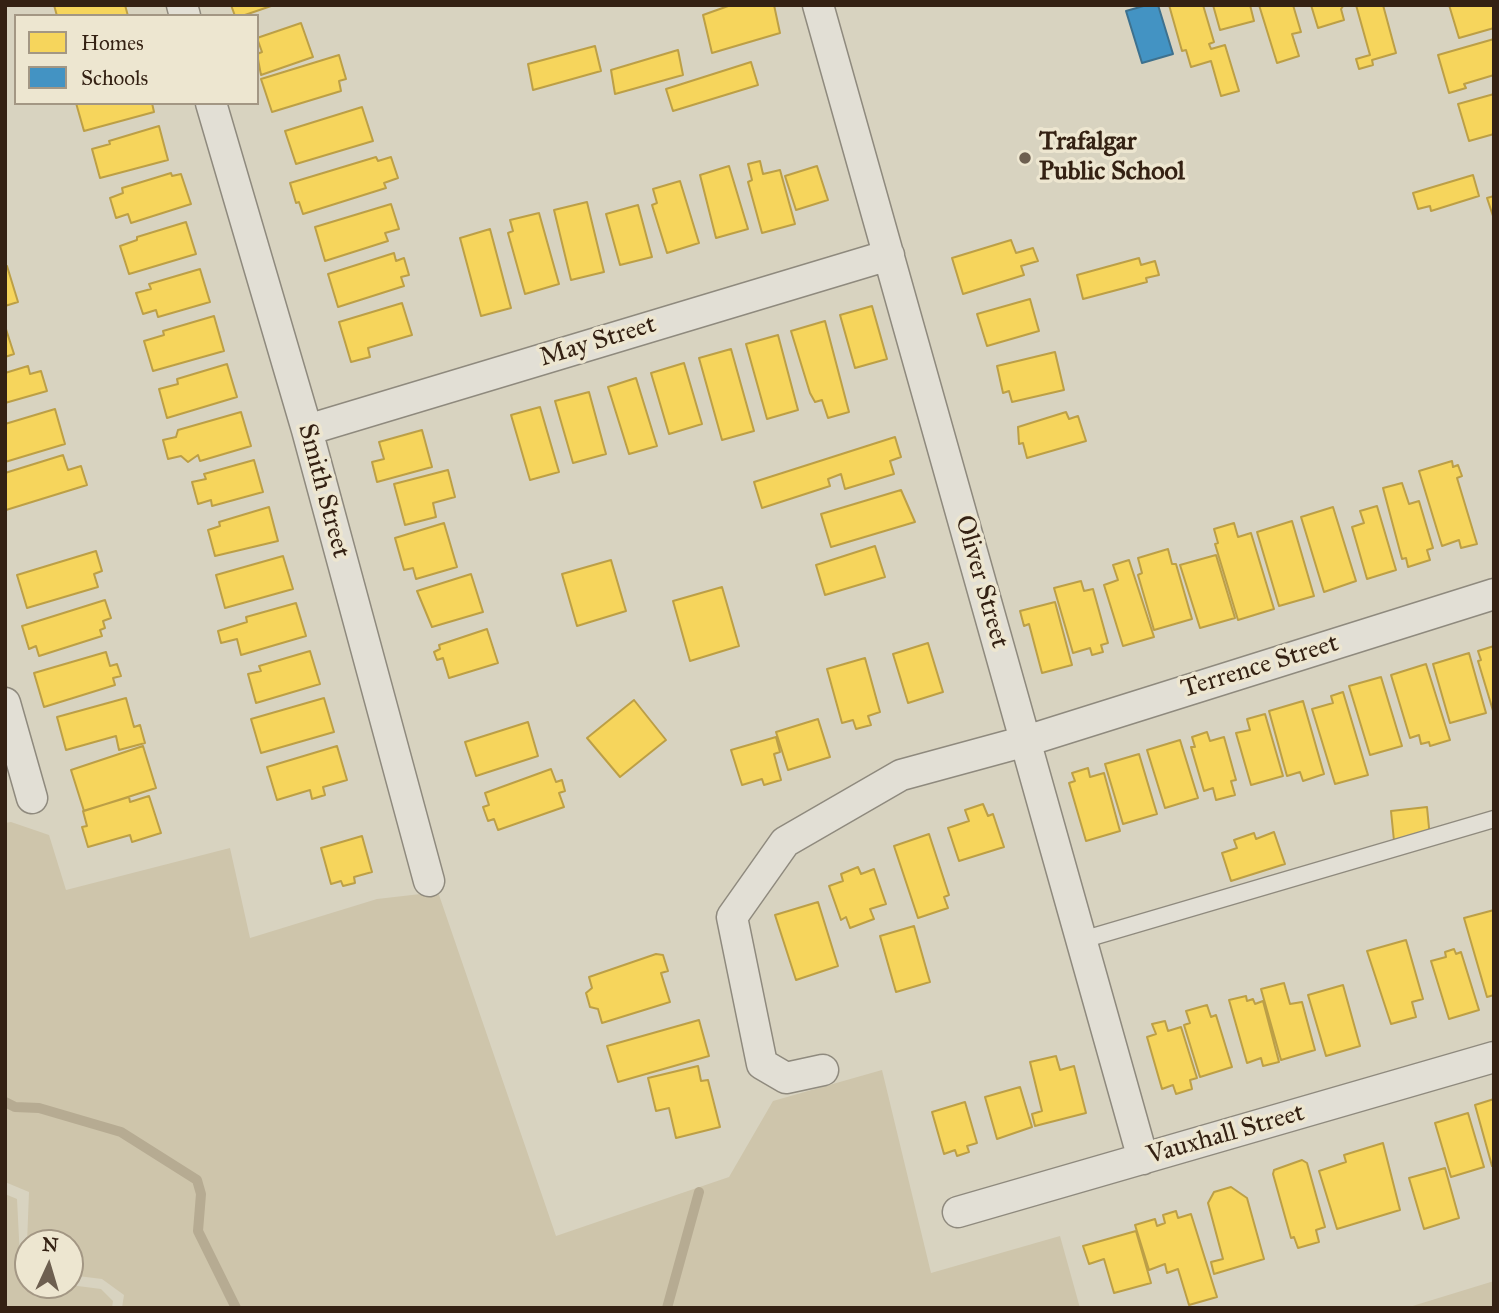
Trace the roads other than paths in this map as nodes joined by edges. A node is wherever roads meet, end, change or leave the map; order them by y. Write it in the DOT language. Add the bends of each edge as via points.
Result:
graph roads {
  1 [pos="818,5"];
  2 [pos="212,105"];
  3 [pos="889,255"];
  4 [pos="307,430"];
  5 [pos="1494,594"];
  6 [pos="5,703"];
  7 [pos="1026,741"];
  8 [pos="32,798"];
  9 [pos="1494,819"];
  10 [pos="429,881"];
  11 [pos="1082,940"];
  12 [pos="1494,1057"];
  13 [pos="823,1070"];
  14 [pos="1143,1159"];
  15 [pos="958,1212"];
  1 -- 3 [label="street, Oliver Street"];
  2 -- 4 [label="street, Smith Street"];
  3 -- 4 [label="street, May Street"];
  3 -- 7 [label="street, Oliver Street"];
  4 -- 10 [label="street, Smith Street"];
  5 -- 7 [label="street, Terrence Street"];
  6 -- 8 [label="street"];
  7 -- 11 [label="street, Oliver Street"];
  7 -- 13 [label="street, Terrence Street" via="901,775 785,842 732,917 762,1064 786,1078"];
  9 -- 11 [label="lane"];
  11 -- 14 [label="street, Oliver Street"];
  12 -- 14 [label="street, Vauxhall Street"];
  14 -- 15 [label="street, Vauxhall Street"];
}
